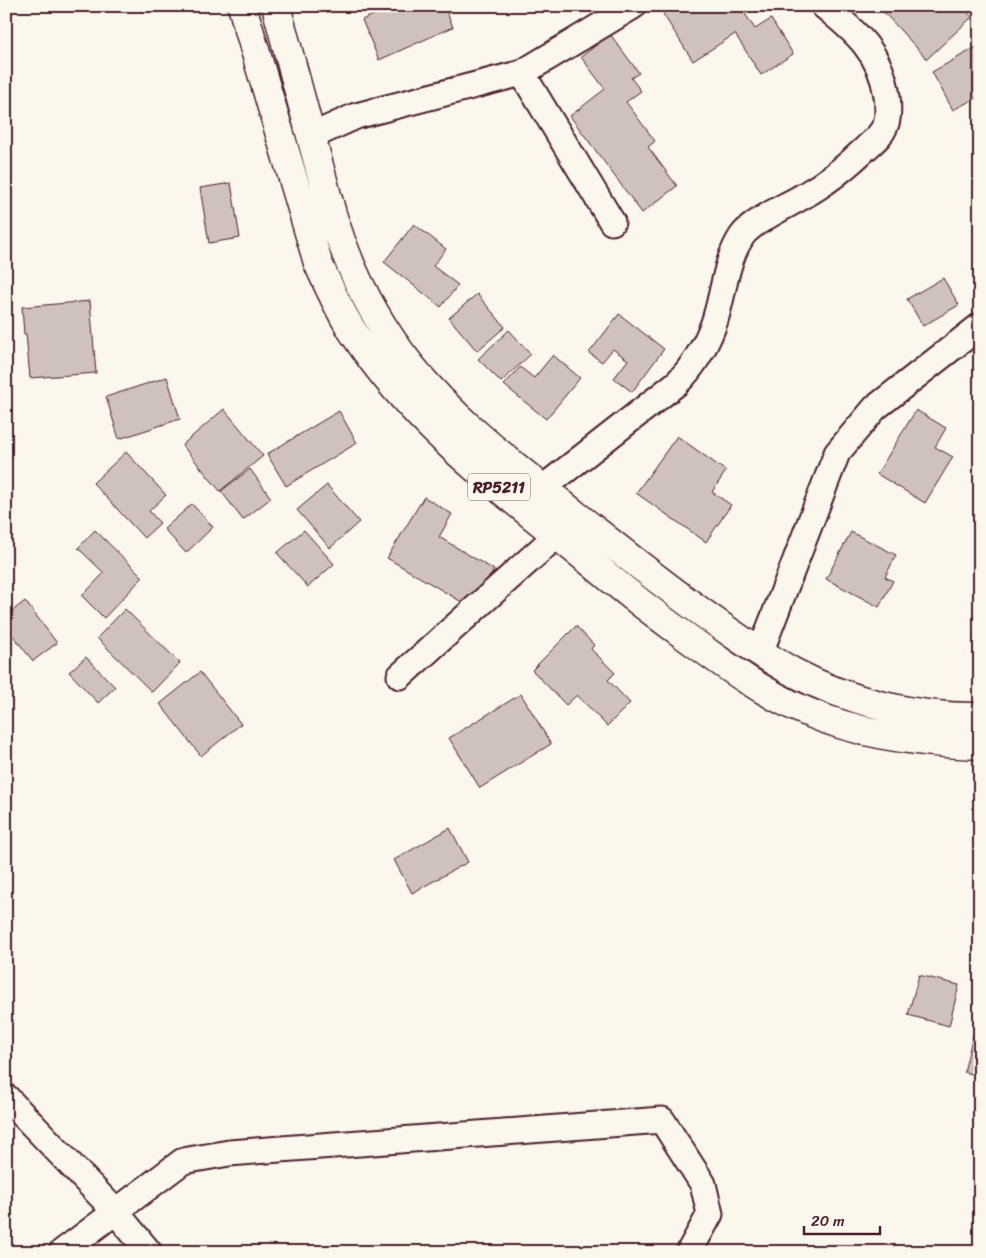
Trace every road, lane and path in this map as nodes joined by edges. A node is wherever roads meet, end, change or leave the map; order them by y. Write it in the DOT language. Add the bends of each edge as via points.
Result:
graph roads {
  1 [pos="242,6"];
  2 [pos="276,6"];
  3 [pos="633,6"];
  4 [pos="824,6"];
  5 [pos="522,73"];
  6 [pos="312,136"];
  7 [pos="612,222"];
  8 [pos="980,326"];
  9 [pos="543,488"];
  10 [pos="557,535"];
  11 [pos="760,653"];
  12 [pos="400,676"];
  13 [pos="980,717"];
  14 [pos="980,745"];
  15 [pos="6,1097"];
  16 [pos="115,1210"];
  17 [pos="62,1252"];
  18 [pos="149,1252"];
  19 [pos="689,1252"];
  1 -- 10 [label="main road, RP5211" via="318,263 355,335 408,404 472,465"];
  2 -- 6 [label="main road, RP5211"];
  3 -- 5 [label="street"];
  4 -- 9 [label="street" via="866,45 876,60 885,84 886,126 850,164 823,185 752,225 742,235 727,270 713,325 690,370"];
  5 -- 6 [label="street" via="356,116"];
  5 -- 7 [label="street"];
  6 -- 9 [label="main road, RP5211" via="342,246 383,326 440,399"];
  8 -- 11 [label="street" via="875,408 837,453"];
  9 -- 11 [label="main road, RP5211" via="672,592"];
  10 -- 12 [label="street"];
  10 -- 14 [label="main road, RP5211" via="647,608 733,671 805,711 851,728 908,739"];
  11 -- 13 [label="main road, RP5211" via="794,673 863,700 904,710 962,718"];
  15 -- 16 [label="street"];
  16 -- 17 [label="street"];
  16 -- 18 [label="street"];
  16 -- 19 [label="street" via="183,1161 229,1153 662,1120 703,1184 710,1214"];
}
